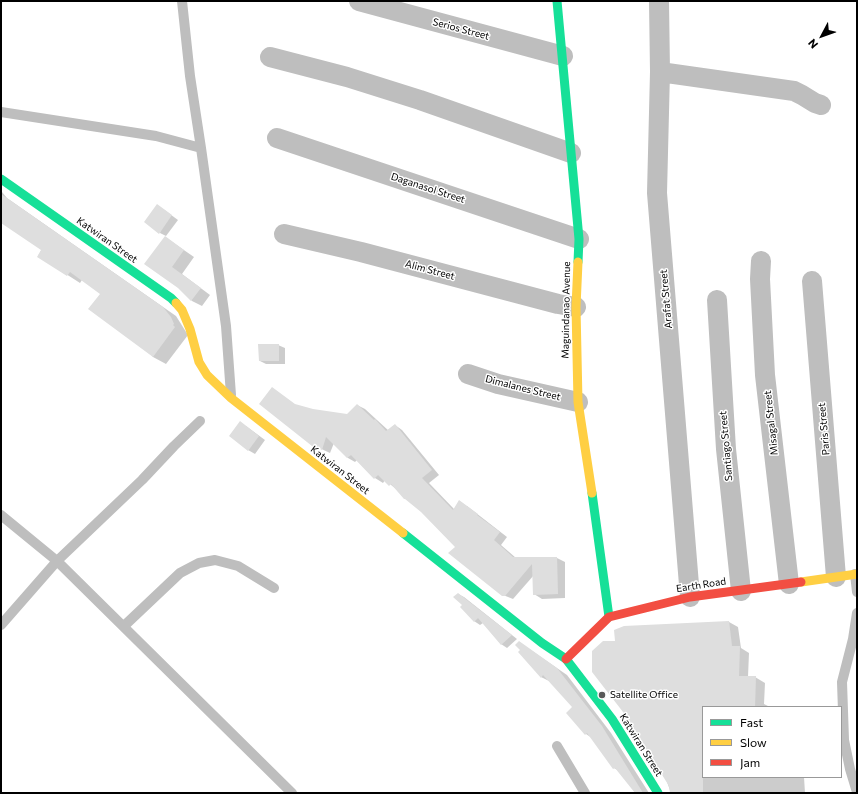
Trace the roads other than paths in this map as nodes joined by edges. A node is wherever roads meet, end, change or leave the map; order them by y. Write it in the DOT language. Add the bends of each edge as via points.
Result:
graph roads {
  1 [pos="182,1"];
  2 [pos="359,1"];
  3 [pos="557,1"];
  4 [pos="659,1"];
  5 [pos="563,56"];
  6 [pos="270,57"];
  7 [pos="660,72"];
  8 [pos="821,105"];
  9 [pos="1,112"];
  10 [pos="277,138"];
  11 [pos="201,148"];
  12 [pos="571,153"];
  13 [pos="1,179"];
  14 [pos="284,234"];
  15 [pos="579,238"];
  16 [pos="761,261"];
  17 [pos="812,281"];
  18 [pos="717,300"];
  19 [pos="576,307"];
  20 [pos="468,374"];
  21 [pos="231,398"];
  22 [pos="578,402"];
  23 [pos="200,421"];
  24 [pos="1,514"];
  25 [pos="57,561"];
  26 [pos="849,575"];
  27 [pos="789,584"];
  28 [pos="274,588"];
  29 [pos="741,591"];
  30 [pos="857,592"];
  31 [pos="690,597"];
  32 [pos="857,612"];
  33 [pos="609,617"];
  34 [pos="1,625"];
  35 [pos="124,626"];
  36 [pos="566,659"];
  37 [pos="557,746"];
  38 [pos="857,792"];
  39 [pos="292,793"];
  40 [pos="585,793"];
  41 [pos="658,793"];
  1 -- 11 [label="lane"];
  2 -- 5 [label="street, Serios Street"];
  3 -- 5 [label="street, Maguindanao Avenue"];
  4 -- 7 [label="street, Arafat Street"];
  5 -- 12 [label="street, Maguindanao Avenue"];
  6 -- 12 [label="street" via="420,100"];
  7 -- 8 [label="street" via="794,91"];
  7 -- 31 [label="street, Arafat Street" via="657,193"];
  9 -- 11 [label="lane" via="156,136"];
  10 -- 15 [label="street, Daganasol Street"];
  11 -- 21 [label="lane" via="226,326"];
  12 -- 15 [label="street, Maguindanao Avenue"];
  13 -- 21 [label="street, Katwiran Street" via="171,298 182,310 199,362 207,376"];
  14 -- 19 [label="street, Alim Street"];
  15 -- 19 [label="street, Maguindanao Avenue"];
  16 -- 27 [label="street, Misagal Street" via="765,375"];
  17 -- 26 [label="street, Paris Street"];
  18 -- 29 [label="street, Santiago Street" via="726,450"];
  19 -- 22 [label="street, Maguindanao Avenue"];
  20 -- 22 [label="street, Dimalanes Street" via="498,384"];
  21 -- 36 [label="street, Katwiran Street"];
  22 -- 33 [label="street, Maguindanao Avenue"];
  23 -- 25 [label="lane"];
  24 -- 25 [label="lane"];
  25 -- 34 [label="lane"];
  25 -- 35 [label="lane"];
  26 -- 27 [label="street, Earth Road"];
  26 -- 30 [label="lane"];
  27 -- 29 [label="street, Earth Road"];
  28 -- 35 [label="lane" via="238,566 215,560 199,563 180,574"];
  29 -- 31 [label="street, Earth Road"];
  31 -- 33 [label="street, Earth Road"];
  32 -- 38 [label="lane" via="842,682 844,740"];
  33 -- 36 [label="street, Earth Road"];
  35 -- 39 [label="lane"];
  36 -- 41 [label="street, Katwiran Street" via="612,719"];
  37 -- 40 [label="lane"];
}
